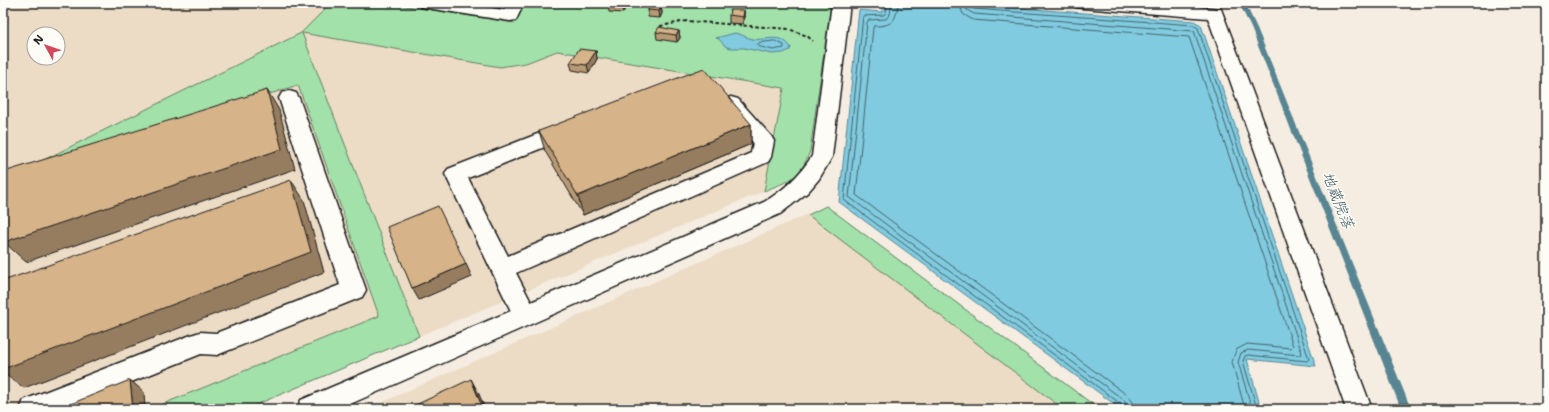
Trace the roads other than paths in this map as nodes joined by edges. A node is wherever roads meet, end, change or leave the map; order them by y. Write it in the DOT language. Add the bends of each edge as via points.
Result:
graph roads {
  1 [pos="427,3"];
  2 [pos="515,3"];
  3 [pos="841,3"];
  4 [pos="1082,3"];
  5 [pos="718,90"];
  6 [pos="289,98"];
  7 [pos="587,122"];
  8 [pos="503,268"];
  9 [pos="525,315"];
  10 [pos="33,409"];
  11 [pos="310,409"];
  12 [pos="1359,409"];
  1 -- 2 [label="street" via="510,16"];
  3 -- 9 [label="street" via="822,156 810,177 792,196 772,208"];
  4 -- 12 [label="street" via="1215,13"];
  5 -- 8 [label="street" via="764,140 761,157"];
  6 -- 10 [label="street" via="354,290 217,344 200,343"];
  7 -- 8 [label="street" via="456,174"];
  8 -- 9 [label="street"];
  9 -- 11 [label="street"];
}
